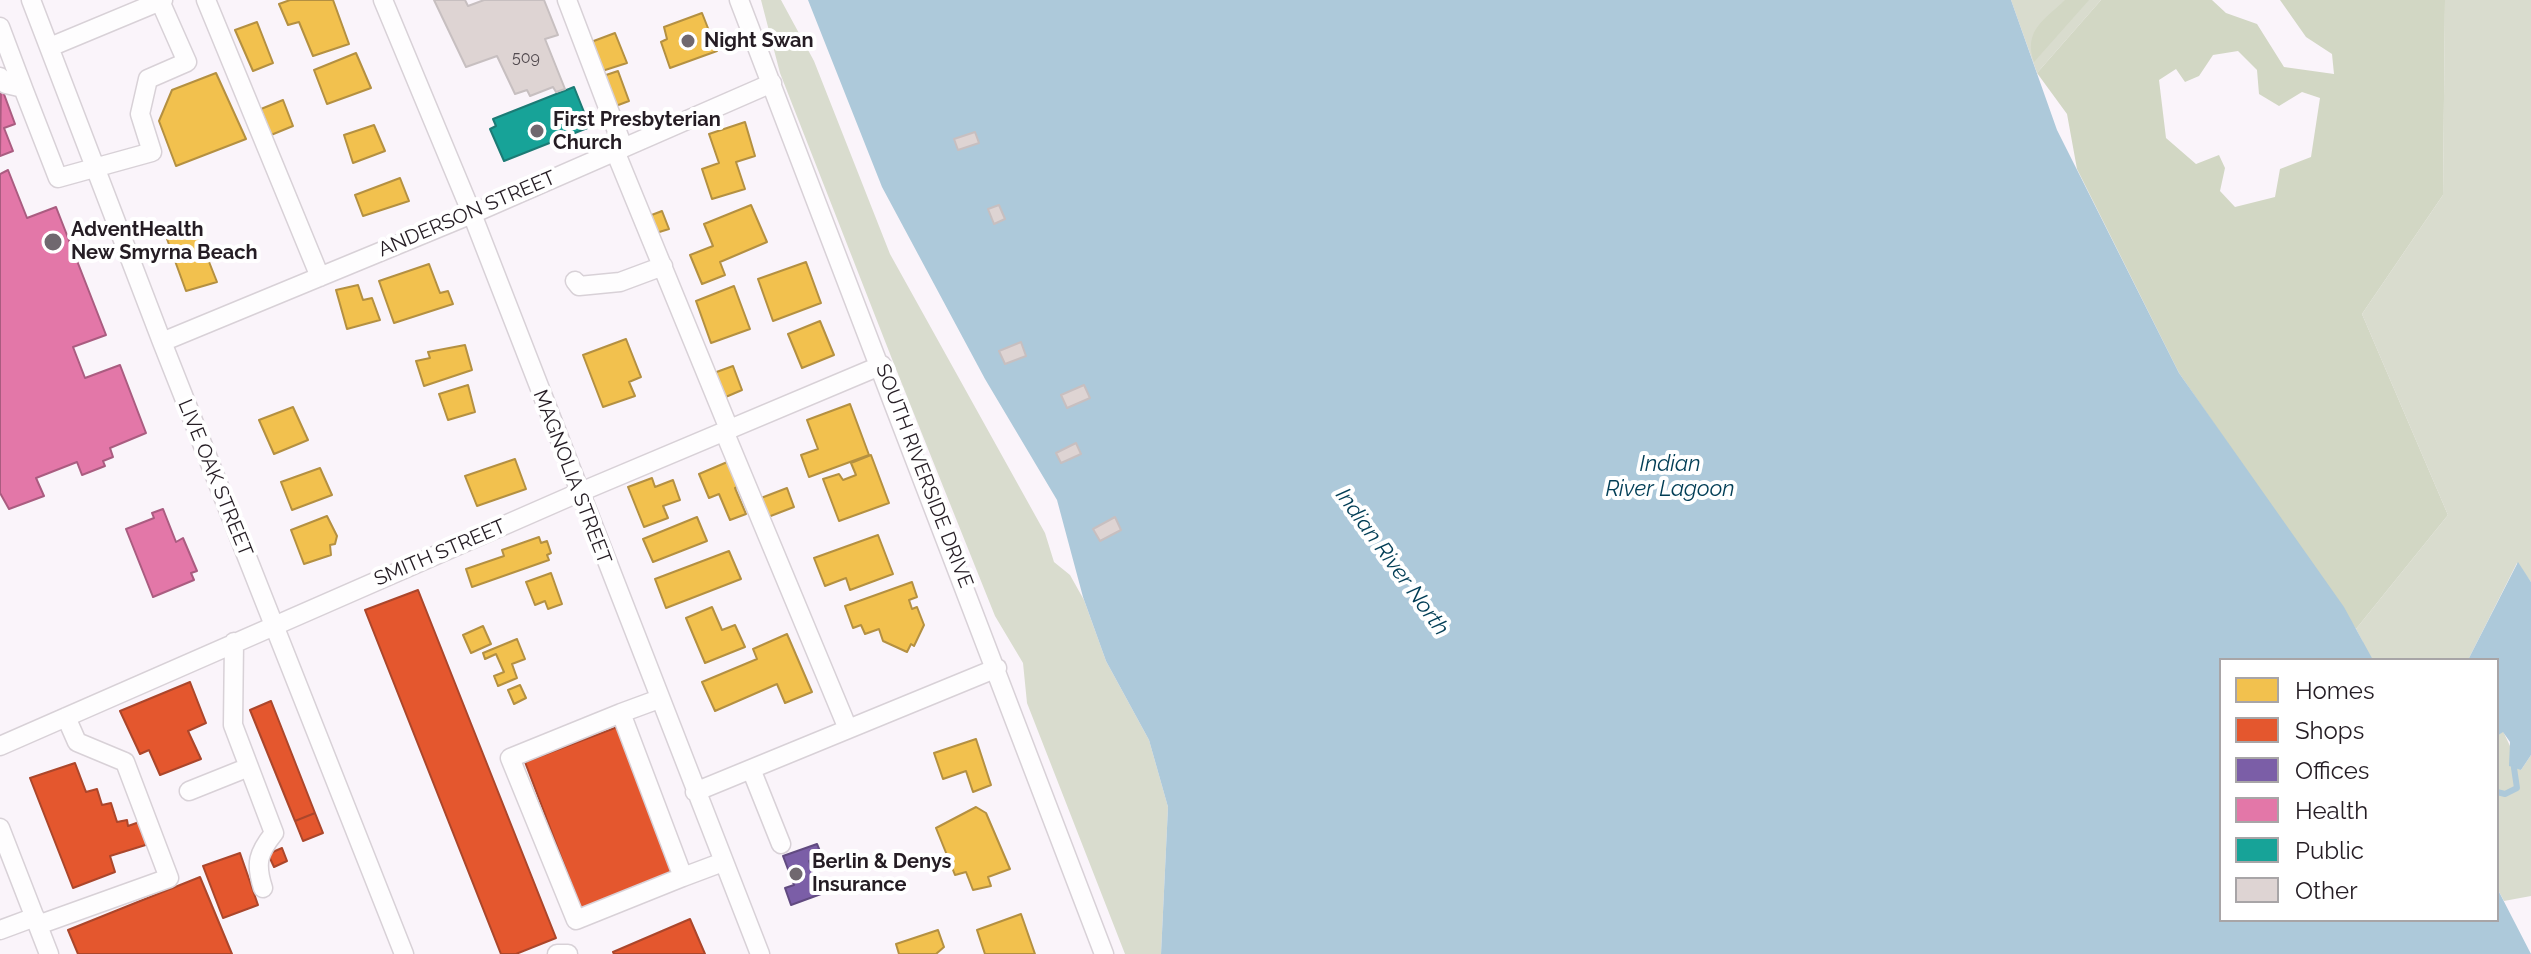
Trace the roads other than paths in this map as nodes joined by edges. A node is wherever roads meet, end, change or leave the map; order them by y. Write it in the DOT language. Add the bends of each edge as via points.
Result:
graph roads {
  1 [pos="31,0"];
  2 [pos="206,0"];
  3 [pos="383,0"];
  4 [pos="567,0"];
  5 [pos="739,0"];
  6 [pos="162,1"];
  7 [pos="0,27"];
  8 [pos="50,47"];
  9 [pos="0,77"];
  10 [pos="772,83"];
  11 [pos="23,88"];
  12 [pos="619,149"];
  13 [pos="97,170"];
  14 [pos="472,214"];
  15 [pos="663,266"];
  16 [pos="320,277"];
  17 [pos="575,281"];
  18 [pos="162,342"];
  19 [pos="882,365"];
  20 [pos="727,430"];
  21 [pos="578,493"];
  22 [pos="273,625"];
  23 [pos="234,642"];
  24 [pos="997,668"];
  25 [pos="659,699"];
  26 [pos="621,713"];
  27 [pos="66,717"];
  28 [pos="848,729"];
  29 [pos="0,746"];
  30 [pos="249,767"];
  31 [pos="751,769"];
  32 [pos="189,791"];
  33 [pos="695,792"];
  34 [pos="0,828"];
  35 [pos="781,844"];
  36 [pos="723,862"];
  37 [pos="683,877"];
  38 [pos="263,888"];
  39 [pos="36,921"];
  40 [pos="0,930"];
  41 [pos="49,954"];
  42 [pos="404,954"];
  43 [pos="557,954"];
  44 [pos="568,954"];
  45 [pos="760,954"];
  46 [pos="1104,954"];
  1 -- 8 [label="street, LIVE OAK STREET"];
  2 -- 16 [label="street"];
  3 -- 14 [label="street, MAGNOLIA STREET"];
  4 -- 12 [label="street"];
  5 -- 10 [label="street, SOUTH RIVERSIDE DRIVE"];
  6 -- 8 [label="street"];
  6 -- 13 [label="street" via="187,62 148,79 140,114 152,152"];
  7 -- 11 [label="street"];
  8 -- 13 [label="street, LIVE OAK STREET"];
  9 -- 11 [label="street"];
  10 -- 12 [label="street, ANDERSON STREET"];
  10 -- 19 [label="street, SOUTH RIVERSIDE DRIVE"];
  11 -- 13 [label="street" via="58,178"];
  12 -- 14 [label="street, ANDERSON STREET"];
  12 -- 15 [label="street"];
  13 -- 18 [label="street, LIVE OAK STREET"];
  14 -- 16 [label="street, ANDERSON STREET"];
  14 -- 21 [label="street, MAGNOLIA STREET"];
  15 -- 17 [label="street" via="620,282 579,286"];
  15 -- 20 [label="street"];
  16 -- 18 [label="street, ANDERSON STREET"];
  18 -- 22 [label="street, LIVE OAK STREET"];
  19 -- 20 [label="street, SMITH STREET"];
  19 -- 24 [label="street, SOUTH RIVERSIDE DRIVE"];
  20 -- 21 [label="street, SMITH STREET"];
  20 -- 28 [label="street"];
  21 -- 22 [label="street, SMITH STREET"];
  21 -- 25 [label="street, MAGNOLIA STREET"];
  22 -- 23 [label="street, SMITH STREET"];
  22 -- 42 [label="street, LIVE OAK STREET"];
  23 -- 27 [label="street, SMITH STREET"];
  23 -- 30 [label="street" via="233,725"];
  24 -- 28 [label="street"];
  24 -- 46 [label="street, SOUTH RIVERSIDE DRIVE"];
  25 -- 26 [label="street"];
  25 -- 33 [label="street, MAGNOLIA STREET"];
  26 -- 37 [label="street"];
  26 -- 37 [label="street" via="510,758 576,920"];
  27 -- 29 [label="street, SMITH STREET"];
  27 -- 39 [label="street" via="77,742 125,762 169,878"];
  28 -- 31 [label="street"];
  30 -- 32 [label="street"];
  30 -- 38 [label="street" via="274,833 259,853"];
  31 -- 33 [label="street"];
  31 -- 35 [label="street"];
  33 -- 36 [label="street, MAGNOLIA STREET"];
  34 -- 39 [label="street"];
  36 -- 37 [label="street"];
  36 -- 45 [label="street, MAGNOLIA STREET"];
  39 -- 40 [label="street"];
  39 -- 41 [label="street"];
  43 -- 44 [label="street"];
}
